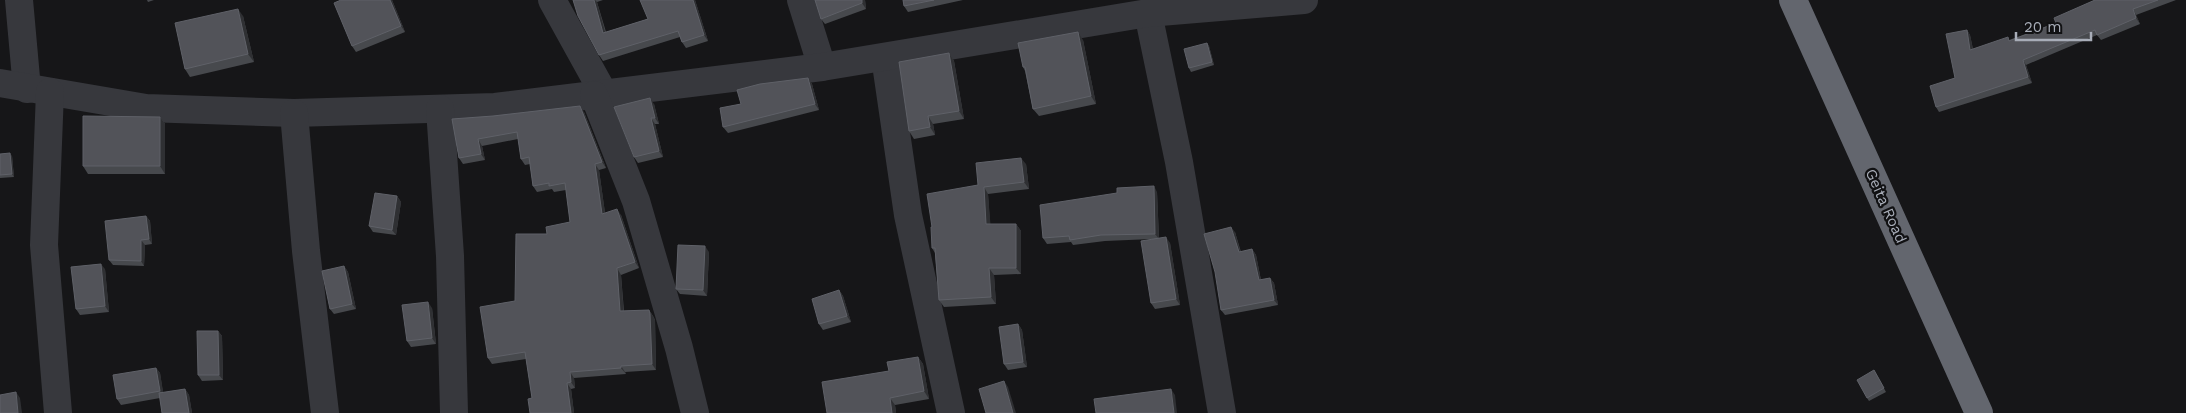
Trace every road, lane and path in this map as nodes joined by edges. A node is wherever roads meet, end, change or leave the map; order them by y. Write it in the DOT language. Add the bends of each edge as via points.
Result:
graph roads {
  1 [pos="19,0"];
  2 [pos="552,0"];
  3 [pos="801,0"];
  4 [pos="1304,0"];
  5 [pos="1793,0"];
  6 [pos="1148,13"];
  7 [pos="885,57"];
  8 [pos="822,67"];
  9 [pos="0,83"];
  10 [pos="39,91"];
  11 [pos="599,94"];
  12 [pos="440,109"];
  13 [pos="294,113"];
  14 [pos="58,413"];
  15 [pos="324,413"];
  16 [pos="454,413"];
  17 [pos="695,413"];
  18 [pos="951,413"];
  19 [pos="1222,413"];
  20 [pos="1979,413"];
  1 -- 10 [label="street"];
  2 -- 11 [label="street"];
  3 -- 8 [label="street"];
  4 -- 6 [label="street"];
  5 -- 20 [label="highway, Geita Road"];
  6 -- 7 [label="street"];
  6 -- 19 [label="street"];
  7 -- 8 [label="street"];
  7 -- 18 [label="street" via="908,216"];
  8 -- 11 [label="street"];
  9 -- 10 [label="street"];
  10 -- 13 [label="street" via="146,108"];
  10 -- 14 [label="street" via="44,245"];
  11 -- 12 [label="street" via="495,107"];
  11 -- 17 [label="street" via="636,201"];
  12 -- 13 [label="street"];
  12 -- 16 [label="street" via="450,256"];
  13 -- 15 [label="street"];
}
